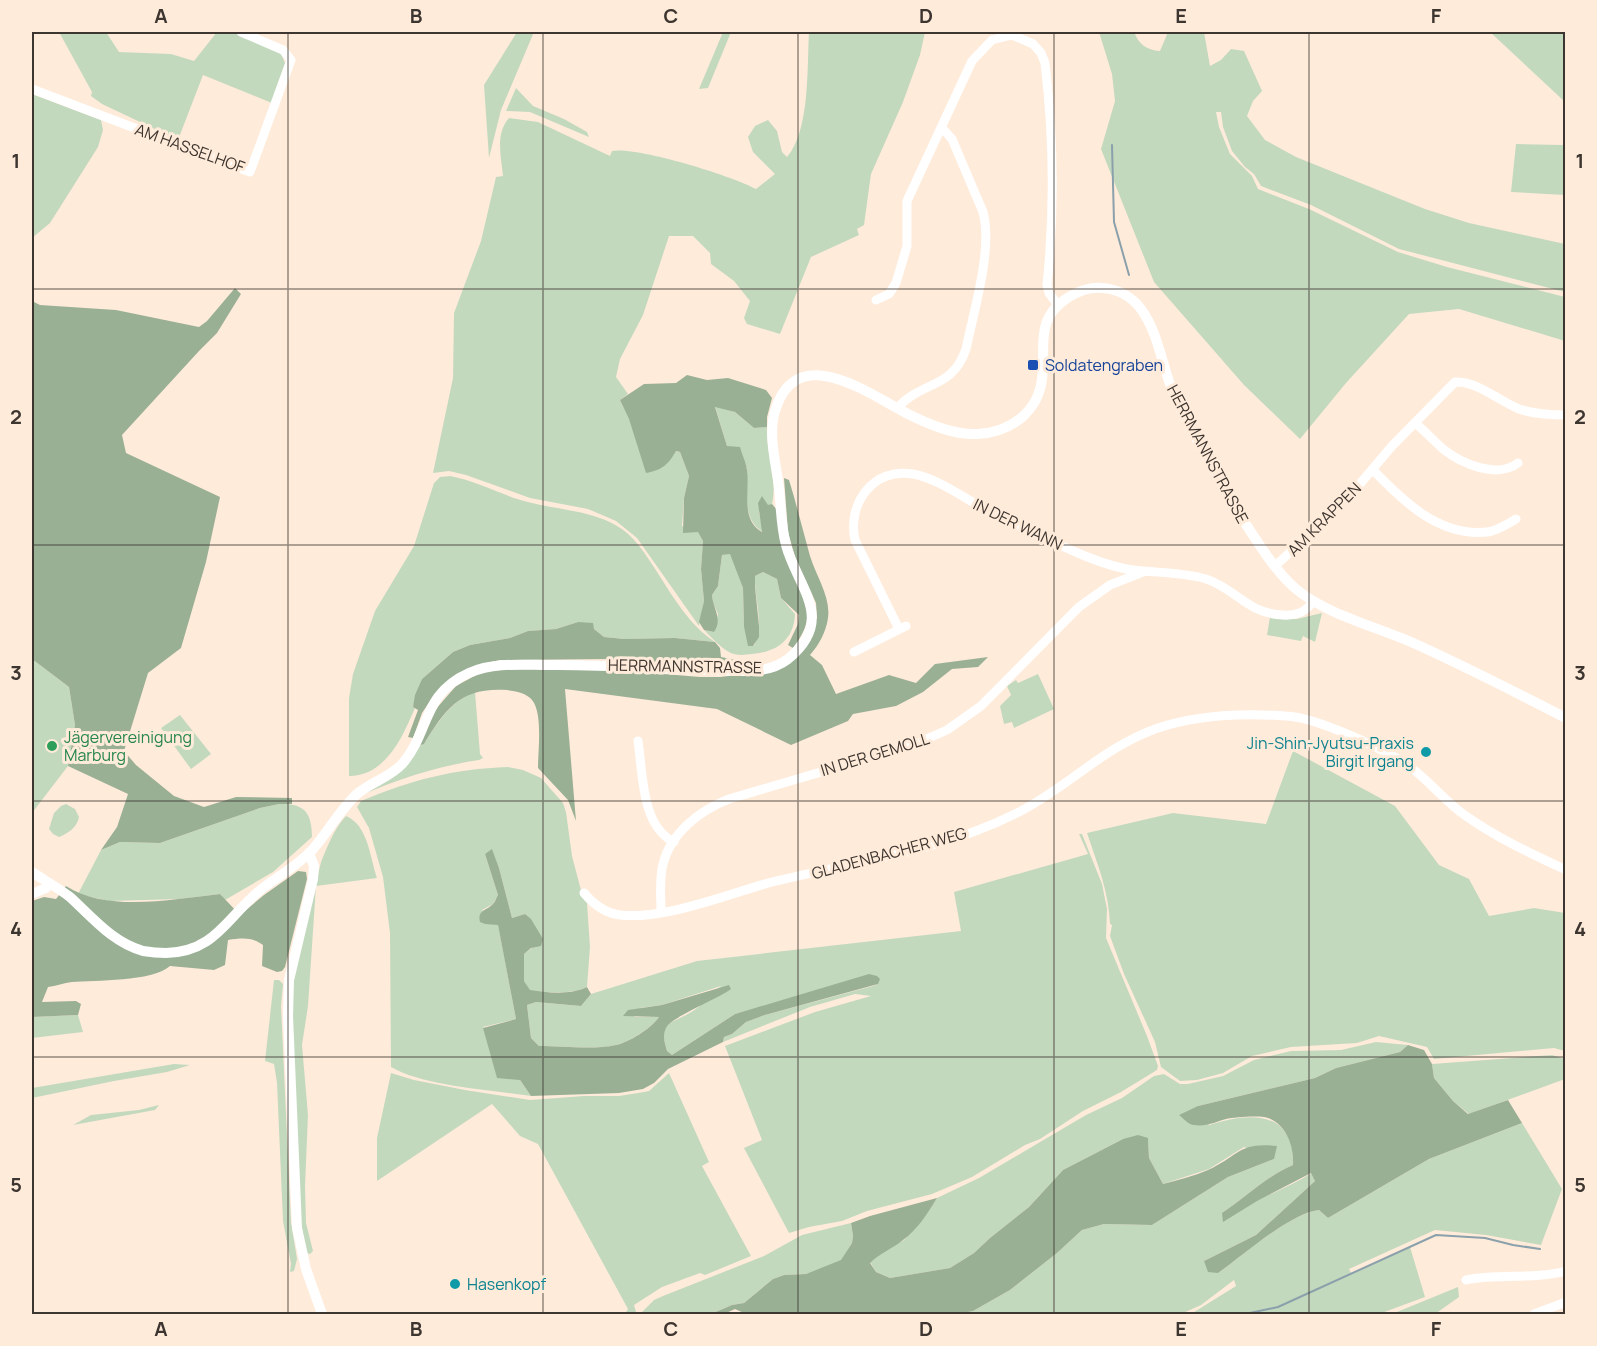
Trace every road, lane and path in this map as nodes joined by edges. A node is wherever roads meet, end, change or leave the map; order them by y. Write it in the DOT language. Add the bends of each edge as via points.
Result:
graph roads {
  1 [pos="240,32"];
  2 [pos="32,89"];
  3 [pos="942,128"];
  4 [pos="876,300"];
  5 [pos="1058,305"];
  6 [pos="897,408"];
  7 [pos="1566,415"];
  8 [pos="1415,423"];
  9 [pos="1518,463"];
  10 [pos="1373,470"];
  11 [pos="1516,519"];
  12 [pos="1275,566"];
  13 [pos="1145,571"];
  14 [pos="1314,601"];
  15 [pos="854,652"];
  16 [pos="1566,718"];
  17 [pos="638,741"];
  18 [pos="674,842"];
  19 [pos="309,854"];
  20 [pos="1566,870"];
  21 [pos="32,872"];
  22 [pos="49,883"];
  23 [pos="584,893"];
  24 [pos="32,894"];
  25 [pos="661,912"];
  26 [pos="1566,1271"];
  27 [pos="1466,1280"];
  28 [pos="1566,1302"];
  29 [pos="322,1314"];
  30 [pos="1534,1314"];
  1 -- 2 [label="street, AM HASSELHOF" via="283,50 291,60 249,172"];
  3 -- 4 [label="street" via="907,201 908,246 896,284 889,294"];
  3 -- 5 [label="street" via="969,66 985,46 1012,36 1028,40 1038,48 1045,63 1053,150 1054,210 1047,285"];
  3 -- 6 [label="street" via="952,139 983,212 987,243 961,362 949,376 914,393"];
  5 -- 6 [label="street, HERRMANNSTRASSE" via="1043,334 1038,394 1032,407 1016,422 986,433 961,433 927,423"];
  5 -- 12 [label="street, HERRMANNSTRASSE" via="1080,292 1098,288 1119,292 1134,301 1154,331 1183,413 1235,508"];
  6 -- 19 [label="street, HERRMANNSTRASSE" via="846,381 818,375 794,382 777,404 772,434 783,531 812,612 807,635 785,661 750,671 587,664 499,666 474,671 443,691 401,765 358,793"];
  7 -- 8 [label="street, AM KRAPPEN" via="1524,410 1465,382 1455,382"];
  8 -- 9 [label="street" via="1444,449 1469,463 1503,470"];
  8 -- 10 [label="street, AM KRAPPEN"];
  10 -- 11 [label="street, AM KRAPPEN" via="1416,511 1452,528 1487,532"];
  10 -- 12 [label="street, AM KRAPPEN"];
  12 -- 14 [label="street, HERRMANNSTRASSE" via="1295,589"];
  13 -- 14 [label="street, IN DER WANN" via="1206,579 1253,608 1273,615 1298,614"];
  13 -- 15 [label="street, IN DER WANN" via="1086,556 921,476 892,475 871,485 860,499 853,532 902,627"];
  13 -- 18 [label="street, IN DER GEMOLL" via="1110,585 1079,607 981,706 947,730 913,745 729,799 702,812"];
  14 -- 16 [label="street, HERRMANNSTRASSE" via="1455,663"];
  17 -- 18 [label="street" via="652,819 661,834"];
  18 -- 25 [label="street, IN DER GEMOLL" via="663,866"];
  19 -- 22 [label="street, HERRMANNSTRASSE" via="256,893 210,940 174,953 144,951 123,942"];
  19 -- 29 [label="street" via="314,866 313,879 289,980 288,1016 297,1228"];
  20 -- 25 [label="street, GLADENBACHER WEG" via="1480,825 1409,766 1322,724 1301,717 1226,717 1187,720 1118,745 1029,806 980,830 916,850"];
  21 -- 22 [label="street, HERRMANNSTRASSE"];
  22 -- 24 [label="street"];
  23 -- 25 [label="street, GLADENBACHER WEG" via="597,907 618,915"];
  26 -- 27 [label="street"];
  28 -- 30 [label="street"];
}
